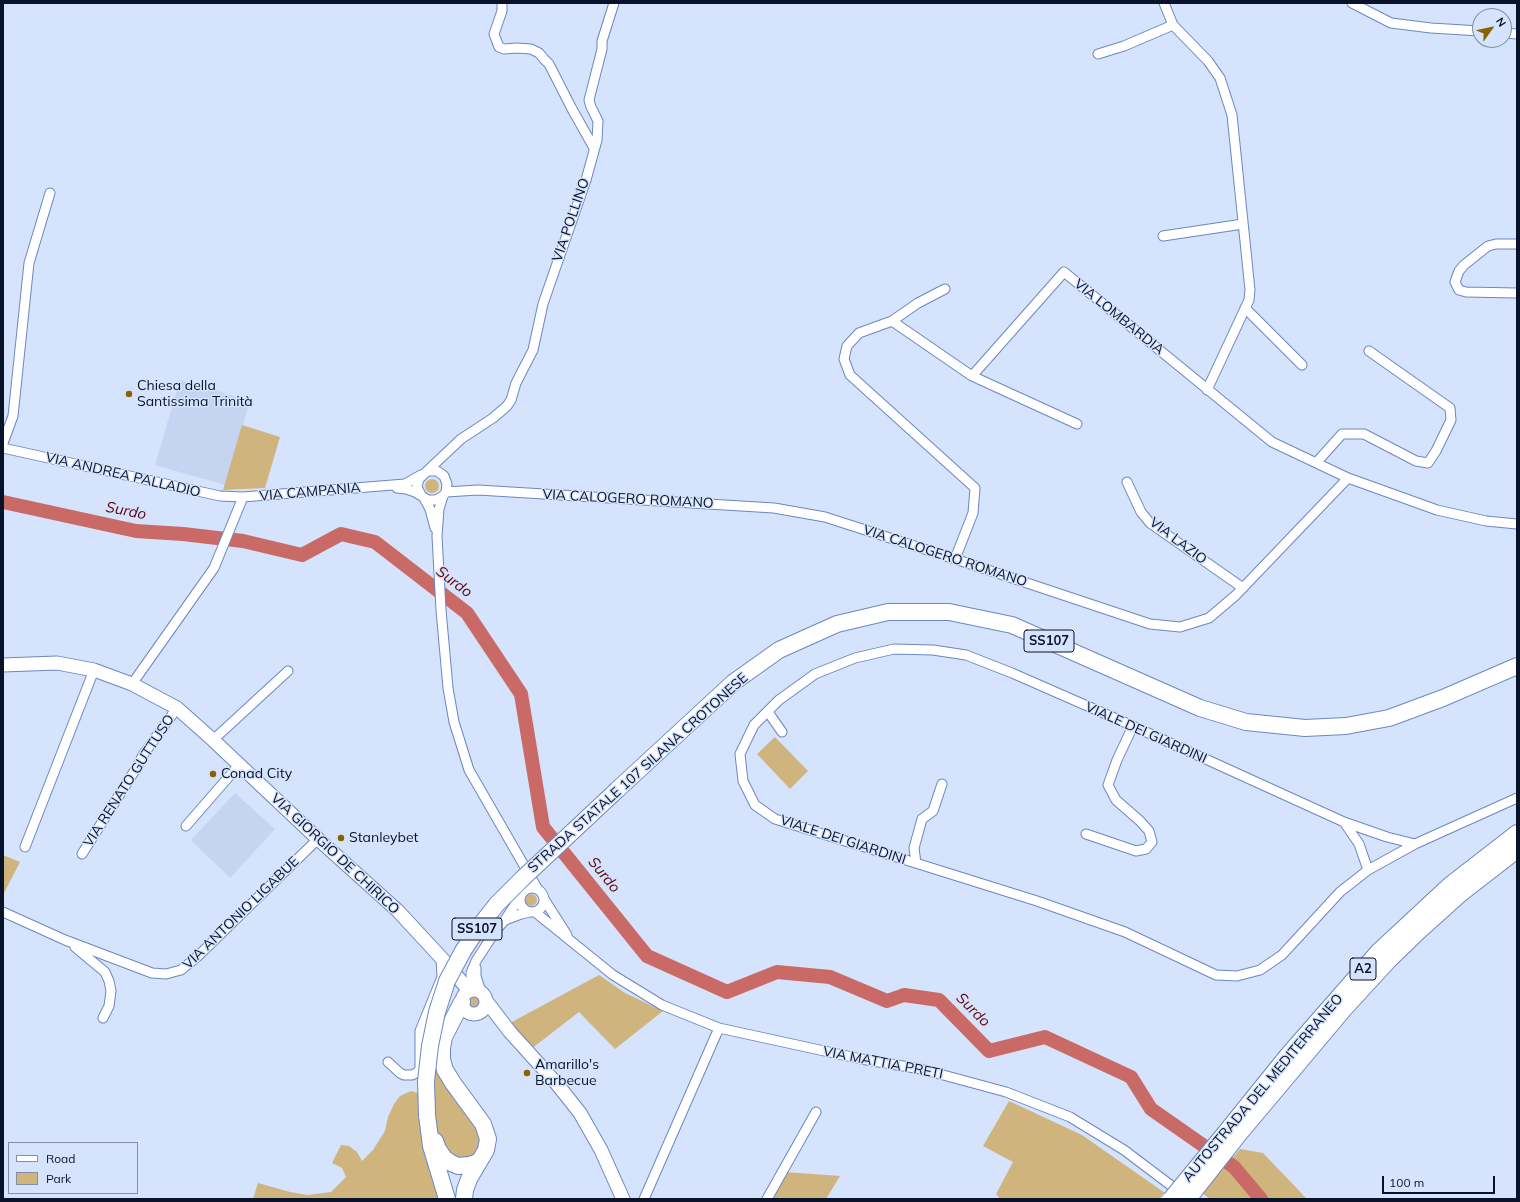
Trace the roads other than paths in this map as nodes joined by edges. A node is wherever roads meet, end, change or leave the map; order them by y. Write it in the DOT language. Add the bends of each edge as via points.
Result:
graph roads {
  1 [pos="502,3"];
  2 [pos="614,3"];
  3 [pos="1164,3"];
  4 [pos="1352,3"];
  5 [pos="1173,25"];
  6 [pos="1472,31"];
  7 [pos="1098,54"];
  8 [pos="594,148"];
  9 [pos="50,193"];
  10 [pos="1243,224"];
  11 [pos="1163,236"];
  12 [pos="1517,244"];
  13 [pos="945,289"];
  14 [pos="1517,293"];
  15 [pos="1245,308"];
  16 [pos="892,321"];
  17 [pos="1368,351"];
  18 [pos="1302,366"];
  19 [pos="972,376"];
  20 [pos="1207,390"];
  21 [pos="1077,424"];
  22 [pos="3,443"];
  23 [pos="3,448"];
  24 [pos="446,452"];
  25 [pos="1316,463"];
  26 [pos="423,474"];
  27 [pos="445,478"];
  28 [pos="1348,478"];
  29 [pos="1127,482"];
  30 [pos="378,486"];
  31 [pos="478,490"];
  32 [pos="445,494"];
  33 [pos="422,496"];
  34 [pos="243,497"];
  35 [pos="1517,524"];
  36 [pos="437,536"];
  37 [pos="955,559"];
  38 [pos="1243,588"];
  39 [pos="3,665"];
  40 [pos="1517,666"];
  41 [pos="94,670"];
  42 [pos="288,671"];
  43 [pos="132,684"];
  44 [pos="177,708"];
  45 [pos="768,712"];
  46 [pos="1133,726"];
  47 [pos="782,732"];
  48 [pos="213,740"];
  49 [pos="239,765"];
  50 [pos="942,784"];
  51 [pos="1517,798"];
  52 [pos="1344,822"];
  53 [pos="186,826"];
  54 [pos="1517,833"];
  55 [pos="1086,834"];
  56 [pos="318,839"];
  57 [pos="1415,844"];
  58 [pos="25,847"];
  59 [pos="1517,850"];
  60 [pos="516,851"];
  61 [pos="82,854"];
  62 [pos="916,863"];
  63 [pos="1368,870"];
  64 [pos="537,888"];
  65 [pos="526,889"];
  66 [pos="520,897"];
  67 [pos="544,900"];
  68 [pos="3,912"];
  69 [pos="532,912"];
  70 [pos="505,920"];
  71 [pos="65,940"];
  72 [pos="572,943"];
  73 [pos="476,961"];
  74 [pos="448,965"];
  75 [pos="473,1000"];
  76 [pos="103,1018"];
  77 [pos="719,1028"];
  78 [pos="388,1062"];
  79 [pos="816,1112"];
  80 [pos="427,1116"];
  81 [pos="1234,1130"];
  82 [pos="478,1162"];
  83 [pos="447,1199"];
  84 [pos="464,1199"];
  85 [pos="623,1199"];
  86 [pos="644,1199"];
  87 [pos="767,1199"];
  88 [pos="1171,1199"];
  89 [pos="1188,1199"];
  1 -- 8 [label="street" via="494,34 499,47 531,49 539,53 549,64"];
  2 -- 8 [label="street, VIA POLLINO" via="602,41 589,100 598,121"];
  3 -- 5 [label="street"];
  4 -- 6 [label="street" via="1391,22"];
  5 -- 7 [label="street"];
  5 -- 10 [label="street" via="1208,61 1220,78 1232,115"];
  8 -- 24 [label="street, VIA POLLINO" via="586,180 543,304 533,350 516,382 511,400 493,418 467,434"];
  9 -- 22 [label="street" via="30,263 13,416"];
  10 -- 11 [label="street"];
  10 -- 15 [label="street" via="1250,290"];
  12 -- 14 [label="street" via="1488,246 1464,265 1455,282 1458,289 1466,292"];
  13 -- 16 [label="street"];
  15 -- 18 [label="street"];
  15 -- 20 [label="street"];
  16 -- 19 [label="street"];
  16 -- 37 [label="street" via="859,333 847,346 844,359 850,375 975,488 973,513"];
  17 -- 25 [label="street" via="1450,408 1452,420 1428,463 1416,461 1364,434 1342,434"];
  19 -- 20 [label="street, VIA LOMBARDIA" via="1064,272"];
  19 -- 21 [label="street"];
  20 -- 25 [label="street" via="1272,442"];
  23 -- 34 [label="street, VIA ANDREA PALLADIO" via="192,491"];
  24 -- 26 [label="street, VIA POLLINO"];
  24 -- 27 [label="street" via="442,466"];
  25 -- 28 [label="street"];
  26 -- 27 [label="street" via="433,470"];
  26 -- 30 [label="street, VIA CAMPANIA" via="405,484"];
  26 -- 33 [label="street" via="417,487"];
  27 -- 31 [label="street" via="456,485"];
  27 -- 32 [label="street"];
  28 -- 35 [label="street" via="1437,510 1486,521"];
  28 -- 38 [label="street, VIA CALOGERO ROMANO"];
  29 -- 38 [label="street, VIA LAZIO" via="1141,512 1150,523"];
  30 -- 33 [label="street, VIA CAMPANIA" via="406,488"];
  30 -- 34 [label="street, VIA CAMPANIA"];
  31 -- 32 [label="street"];
  31 -- 37 [label="street, VIA CALOGERO ROMANO" via="774,508 825,517"];
  32 -- 33 [label="street" via="432,501"];
  32 -- 36 [label="street" via="440,509"];
  33 -- 36 [label="street" via="430,510"];
  34 -- 43 [label="street" via="214,568"];
  36 -- 60 [label="street" via="448,688 454,722 469,770"];
  37 -- 38 [label="street, VIA CALOGERO ROMANO" via="1150,624 1180,627 1209,618"];
  39 -- 41 [label="main road, VIA GIORGIO DE CHIRICO" via="57,663"];
  40 -- 80 [label="highway, STRADA STATALE 107 SILANA CROTONESE / SS107, bridge" via="1389,718 1346,726 1305,728 1246,722 1200,708 1012,625 949,612 888,612 836,624 779,650 734,682 497,904 463,951 448,981 437,1012 426,1081"];
  41 -- 43 [label="main road, VIA GIORGIO DE CHIRICO"];
  41 -- 58 [label="street"];
  42 -- 48 [label="street"];
  43 -- 44 [label="main road, VIA GIORGIO DE CHIRICO"];
  44 -- 48 [label="main road, VIA GIORGIO DE CHIRICO"];
  44 -- 61 [label="street, VIA RENATO GUTTUSO" via="143,755"];
  45 -- 46 [label="street, VIALE DEI GIARDINI" via="779,700 815,674 855,658 894,649 933,650 966,655"];
  45 -- 47 [label="street"];
  45 -- 62 [label="street, VIALE DEI GIARDINI" via="754,725 740,754 743,781 755,805 775,819"];
  46 -- 52 [label="street, VIALE DEI GIARDINI"];
  46 -- 55 [label="street" via="1108,785 1116,800 1149,831 1152,842 1146,849 1136,851"];
  48 -- 49 [label="main road, VIA GIORGIO DE CHIRICO"];
  49 -- 53 [label="street"];
  49 -- 56 [label="main road, VIA GIORGIO DE CHIRICO"];
  50 -- 62 [label="street" via="933,811 922,819 914,848"];
  51 -- 57 [label="street, VIALE DEI GIARDINI"];
  52 -- 57 [label="street, VIALE DEI GIARDINI"];
  52 -- 63 [label="street" via="1359,844"];
  54 -- 81 [label="highway, AUTOSTRADA DEL MEDITERRANEO / A2" via="1450,885 1379,951 1294,1049"];
  56 -- 71 [label="street, VIA ANTONIO LIGABUE" via="181,970 166,974 152,973"];
  56 -- 74 [label="main road, VIA GIORGIO DE CHIRICO" via="398,911"];
  57 -- 63 [label="street, VIALE DEI GIARDINI"];
  59 -- 81 [label="highway, AUTOSTRADA DEL MEDITERRANEO / A2" via="1459,895 1389,960"];
  60 -- 64 [label="street, VIA MATTIA PRETI"];
  60 -- 65 [label="street"];
  62 -- 63 [label="street, VIALE DEI GIARDINI" via="1125,932 1216,975 1237,976 1260,970 1282,955 1340,892"];
  64 -- 65 [label="street"];
  64 -- 67 [label="street, VIA MATTIA PRETI"];
  65 -- 66 [label="street"];
  66 -- 69 [label="street, VIA MATTIA PRETI" via="523,908"];
  66 -- 70 [label="street"];
  67 -- 69 [label="street" via="541,908"];
  67 -- 72 [label="street, VIA MATTIA PRETI"];
  68 -- 71 [label="street, VIA ANTONIO LIGABUE"];
  69 -- 70 [label="street"];
  69 -- 72 [label="street, VIA MATTIA PRETI"];
  70 -- 73 [label="street"];
  71 -- 76 [label="street" via="105,972 111,991 109,1006"];
  72 -- 77 [label="street, VIA MATTIA PRETI" via="632,988 662,1005"];
  73 -- 74 [label="street" via="464,970"];
  73 -- 75 [label="street"];
  74 -- 75 [label="main road, VIA GIORGIO DE CHIRICO"];
  74 -- 78 [label="street" via="420,1031 418,1072 412,1076 404,1075"];
  75 -- 82 [label="highway" via="444,1037 442,1059 445,1070 483,1124 488,1140 486,1150"];
  75 -- 85 [label="main road" via="488,1016 510,1032 580,1113 602,1150"];
  77 -- 86 [label="street"];
  77 -- 89 [label="street, VIA MATTIA PRETI" via="861,1059 921,1069 1006,1092 1070,1117 1124,1150"];
  79 -- 87 [label="street"];
  80 -- 82 [label="highway" via="438,1150 444,1158 458,1166"];
  80 -- 83 [label="highway, STRADA STATALE 107 SILANA CROTONESE / SS107" via="431,1146"];
  81 -- 88 [label="highway, AUTOSTRADA DEL MEDITERRANEO / A2, bridge"];
  81 -- 89 [label="highway, AUTOSTRADA DEL MEDITERRANEO / A2, bridge"];
  82 -- 84 [label="highway" via="469,1179"];
}
